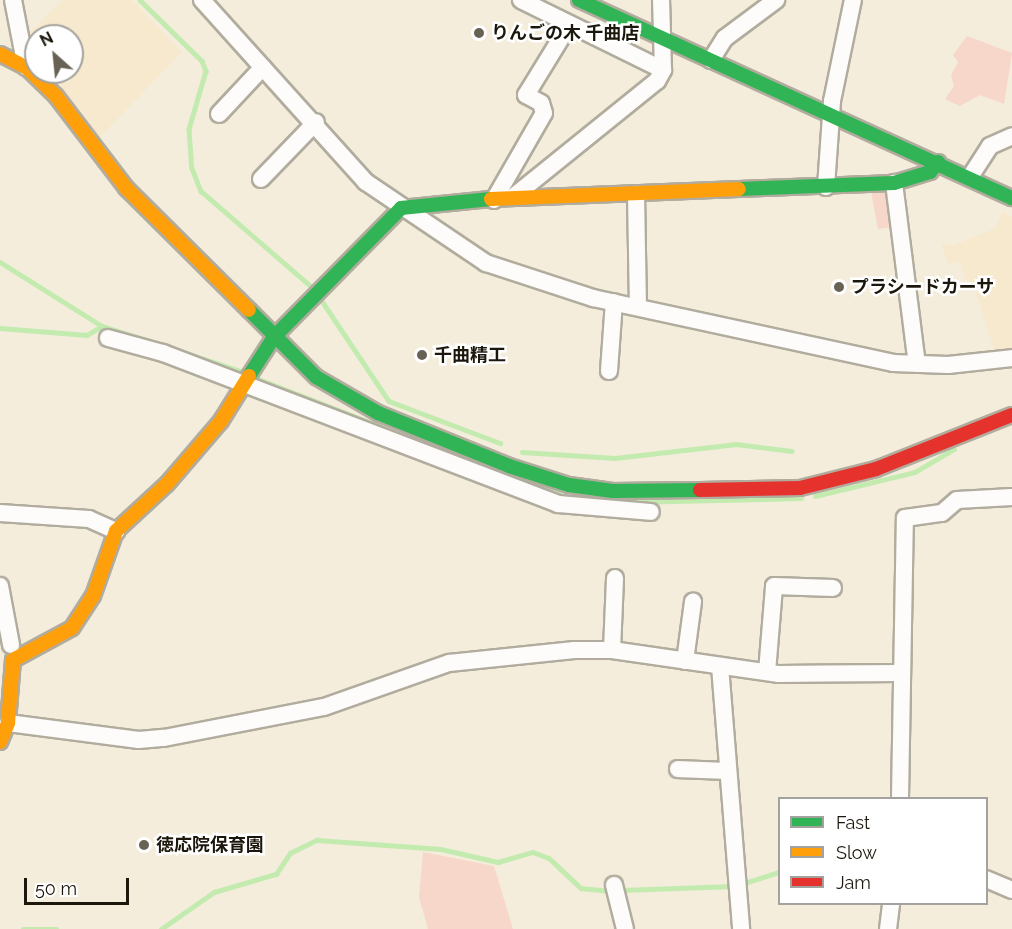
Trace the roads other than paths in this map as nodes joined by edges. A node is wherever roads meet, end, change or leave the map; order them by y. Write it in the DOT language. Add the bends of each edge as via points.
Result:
graph roads {
  1 [pos="13,0"];
  2 [pos="521,0"];
  3 [pos="661,0"];
  4 [pos="776,0"];
  5 [pos="853,0"];
  6 [pos="205,1"];
  7 [pos="584,2"];
  8 [pos="574,27"];
  9 [pos="662,38"];
  10 [pos="0,54"];
  11 [pos="24,57"];
  12 [pos="711,60"];
  13 [pos="24,66"];
  14 [pos="263,67"];
  15 [pos="663,70"];
  16 [pos="42,84"];
  17 [pos="219,114"];
  18 [pos="831,115"];
  19 [pos="316,122"];
  20 [pos="1012,136"];
  21 [pos="938,162"];
  22 [pos="970,177"];
  23 [pos="261,179"];
  24 [pos="894,183"];
  25 [pos="826,187"];
  26 [pos="636,194"];
  27 [pos="513,196"];
  28 [pos="1012,198"];
  29 [pos="494,200"];
  30 [pos="401,208"];
  31 [pos="614,302"];
  32 [pos="638,307"];
  33 [pos="274,337"];
  34 [pos="108,338"];
  35 [pos="1012,358"];
  36 [pos="917,364"];
  37 [pos="609,372"];
  38 [pos="248,378"];
  39 [pos="1012,415"];
  40 [pos="1012,497"];
  41 [pos="651,512"];
  42 [pos="0,513"];
  43 [pos="116,531"];
  44 [pos="615,578"];
  45 [pos="0,586"];
  46 [pos="833,588"];
  47 [pos="693,602"];
  48 [pos="8,649"];
  49 [pos="612,650"];
  50 [pos="685,660"];
  51 [pos="720,666"];
  52 [pos="767,672"];
  53 [pos="902,673"];
  54 [pos="8,723"];
  55 [pos="0,742"];
  56 [pos="678,769"];
  57 [pos="726,771"];
  58 [pos="900,797"];
  59 [pos="988,879"];
  60 [pos="614,885"];
  61 [pos="1012,890"];
  62 [pos="891,905"];
  63 [pos="626,929"];
  64 [pos="741,929"];
  65 [pos="888,929"];
  1 -- 11 [label="street"];
  2 -- 8 [label="street"];
  3 -- 9 [label="street"];
  4 -- 12 [label="street" via="724,38"];
  5 -- 18 [label="street"];
  6 -- 14 [label="street"];
  7 -- 8 [label="street"];
  7 -- 9 [label="street"];
  8 -- 15 [label="street"];
  8 -- 29 [label="street" via="526,95 541,103 544,113"];
  9 -- 12 [label="street"];
  9 -- 15 [label="street"];
  10 -- 13 [label="street"];
  12 -- 18 [label="street"];
  14 -- 17 [label="street"];
  14 -- 19 [label="street"];
  15 -- 27 [label="street" via="617,115"];
  16 -- 33 [label="street" via="77,120 126,188"];
  18 -- 21 [label="street"];
  18 -- 25 [label="street"];
  19 -- 23 [label="street"];
  19 -- 30 [label="street" via="366,182"];
  20 -- 22 [label="street" via="990,146"];
  21 -- 22 [label="street"];
  21 -- 24 [label="street" via="930,172"];
  22 -- 28 [label="street"];
  24 -- 25 [label="street"];
  24 -- 36 [label="street"];
  25 -- 26 [label="street"];
  26 -- 27 [label="street"];
  26 -- 32 [label="street"];
  27 -- 29 [label="street"];
  29 -- 30 [label="street"];
  30 -- 31 [label="street" via="486,263"];
  30 -- 33 [label="street"];
  31 -- 32 [label="street"];
  31 -- 37 [label="street"];
  32 -- 36 [label="street"];
  33 -- 38 [label="street"];
  33 -- 39 [label="street" via="316,376 378,413 535,475 613,491 800,488 876,469"];
  34 -- 38 [label="street"];
  35 -- 36 [label="street"];
  38 -- 41 [label="street" via="558,504"];
  38 -- 43 [label="street" via="167,484"];
  40 -- 53 [label="street" via="957,500 942,513 905,518"];
  42 -- 43 [label="street" via="88,519"];
  43 -- 48 [label="street" via="83,615 63,634"];
  44 -- 49 [label="street"];
  45 -- 48 [label="street"];
  46 -- 52 [label="street" via="774,586"];
  47 -- 50 [label="street"];
  48 -- 54 [label="street"];
  49 -- 50 [label="street"];
  49 -- 54 [label="street" via="449,663 324,707 164,738 139,740"];
  50 -- 51 [label="street"];
  51 -- 52 [label="street"];
  51 -- 57 [label="street"];
  52 -- 53 [label="street"];
  53 -- 58 [label="street"];
  54 -- 55 [label="street"];
  56 -- 57 [label="street"];
  57 -- 64 [label="street"];
  59 -- 61 [label="street"];
  60 -- 63 [label="street"];
  62 -- 65 [label="street"];
}
